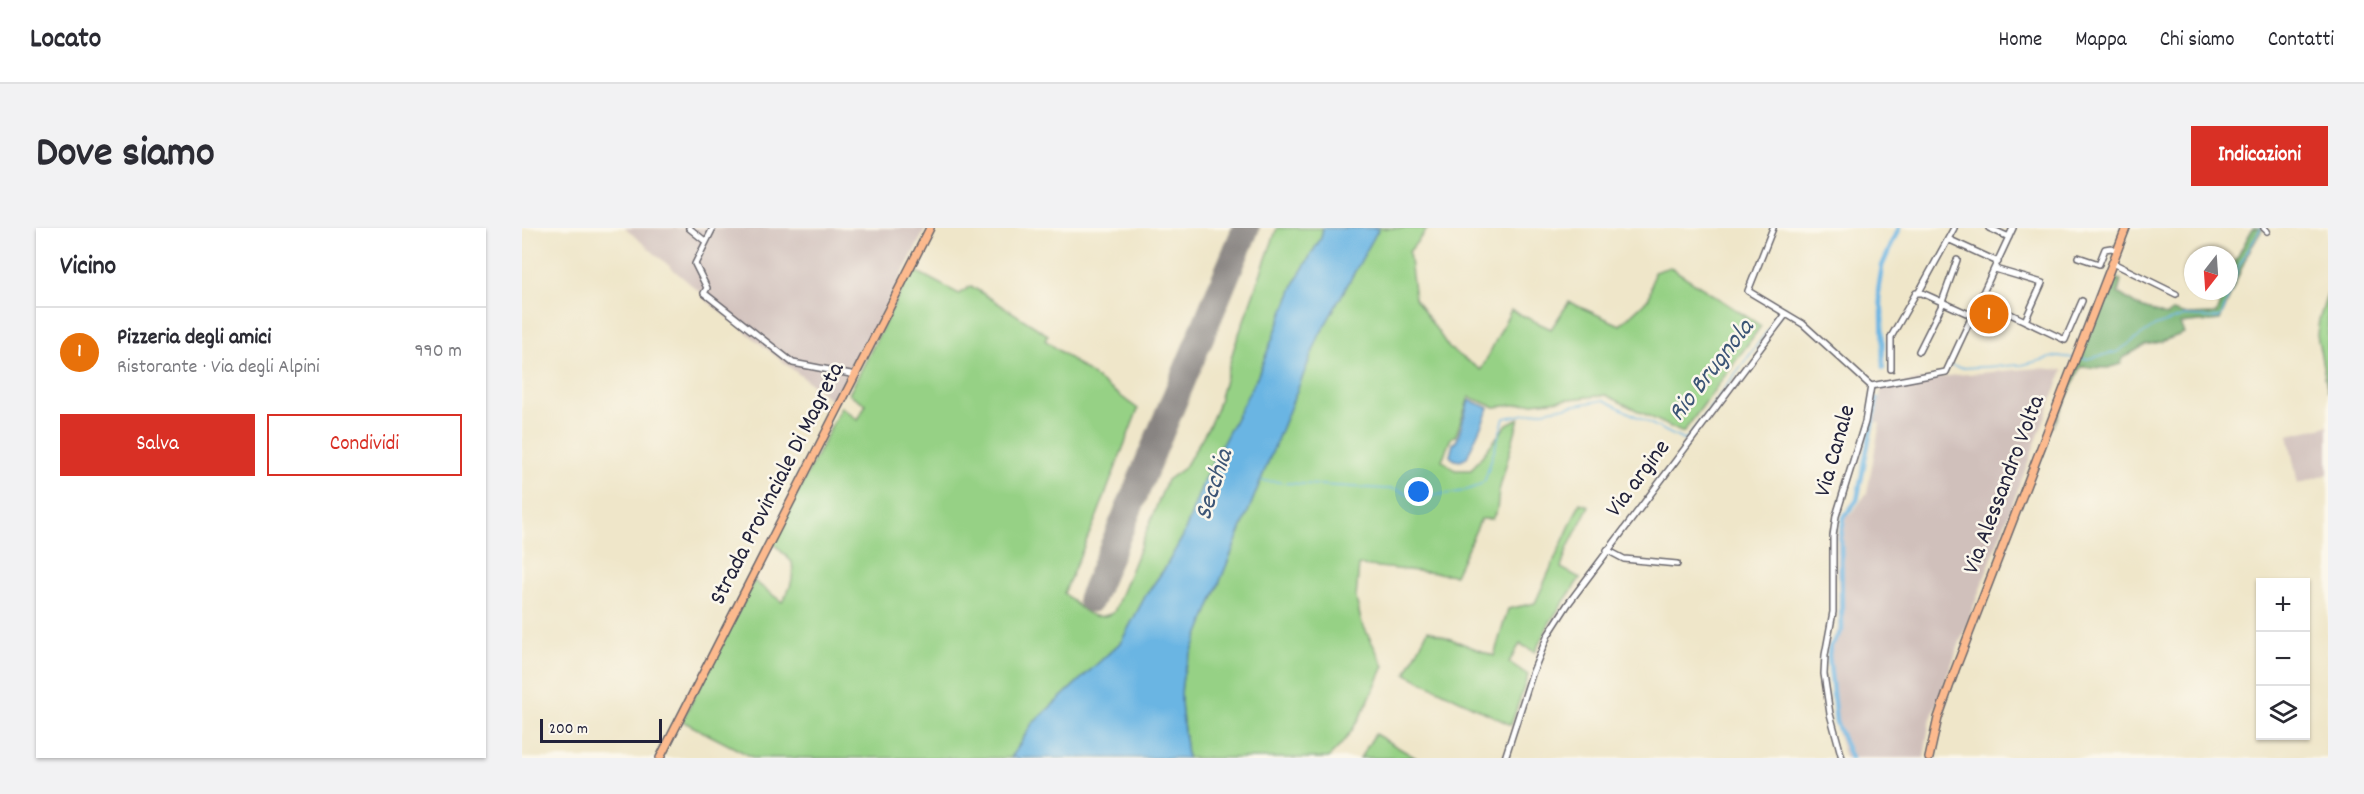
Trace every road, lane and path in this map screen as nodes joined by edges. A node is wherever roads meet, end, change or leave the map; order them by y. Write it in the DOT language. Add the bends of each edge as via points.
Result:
graph roads {
  1 [pos="689,228"];
  2 [pos="713,228"];
  3 [pos="930,228"];
  4 [pos="1773,228"];
  5 [pos="1954,228"];
  6 [pos="1989,228"];
  7 [pos="2013,228"];
  8 [pos="2126,228"];
  9 [pos="2009,237"];
  10 [pos="1948,239"];
  11 [pos="705,242"];
  12 [pos="2117,250"];
  13 [pos="2078,257"];
  14 [pos="1957,260"];
  15 [pos="2113,263"];
  16 [pos="1996,265"];
  17 [pos="1919,292"];
  18 [pos="2176,294"];
  19 [pos="1981,300"];
  20 [pos="1942,302"];
  21 [pos="2082,302"];
  22 [pos="1783,313"];
  23 [pos="1973,316"];
  24 [pos="2025,321"];
  25 [pos="1919,351"];
  26 [pos="1891,369"];
  27 [pos="856,375"];
  28 [pos="1871,386"];
  29 [pos="1607,550"];
  30 [pos="1677,564"];
  31 [pos="1839,748"];
  32 [pos="660,758"];
  33 [pos="1505,758"];
  34 [pos="1836,758"];
  35 [pos="1842,758"];
  36 [pos="1929,758"];
  1 -- 11 [label="street"];
  2 -- 11 [label="street"];
  3 -- 27 [label="main road, Strada Provinciale Di Magreta"];
  4 -- 22 [label="street" via="1748,291"];
  5 -- 10 [label="street"];
  6 -- 9 [label="street"];
  7 -- 9 [label="street, Via Canale"];
  8 -- 12 [label="main road, Via Alessandro Volta"];
  9 -- 16 [label="street, Via Canale"];
  10 -- 16 [label="street"];
  10 -- 17 [label="street"];
  11 -- 27 [label="street" via="694,264 707,288 704,293 793,363"];
  12 -- 13 [label="street" via="2105,249 2099,264"];
  12 -- 15 [label="main road, Via Alessandro Volta"];
  14 -- 20 [label="street"];
  15 -- 18 [label="street"];
  15 -- 36 [label="main road, Via Alessandro Volta" via="1955,670"];
  16 -- 19 [label="street, Via Canale"];
  16 -- 24 [label="street" via="2042,283"];
  17 -- 20 [label="street"];
  17 -- 26 [label="street" via="1890,336"];
  19 -- 23 [label="street, Via Canale"];
  19 -- 24 [label="street"];
  20 -- 23 [label="street"];
  20 -- 25 [label="street"];
  21 -- 24 [label="street" via="2065,340"];
  22 -- 28 [label="street" via="1809,329"];
  22 -- 29 [label="street, Via argine"];
  23 -- 28 [label="street, Via Canale" via="1946,372"];
  27 -- 32 [label="main road, Strada Provinciale Di Magreta"];
  28 -- 31 [label="street, Via Canale" via="1860,443 1834,525 1833,612 1824,674"];
  29 -- 30 [label="street, Via argine" via="1624,559"];
  29 -- 33 [label="street, Via argine" via="1548,635"];
  31 -- 34 [label="street"];
  31 -- 35 [label="street, Via Canale"];
}
